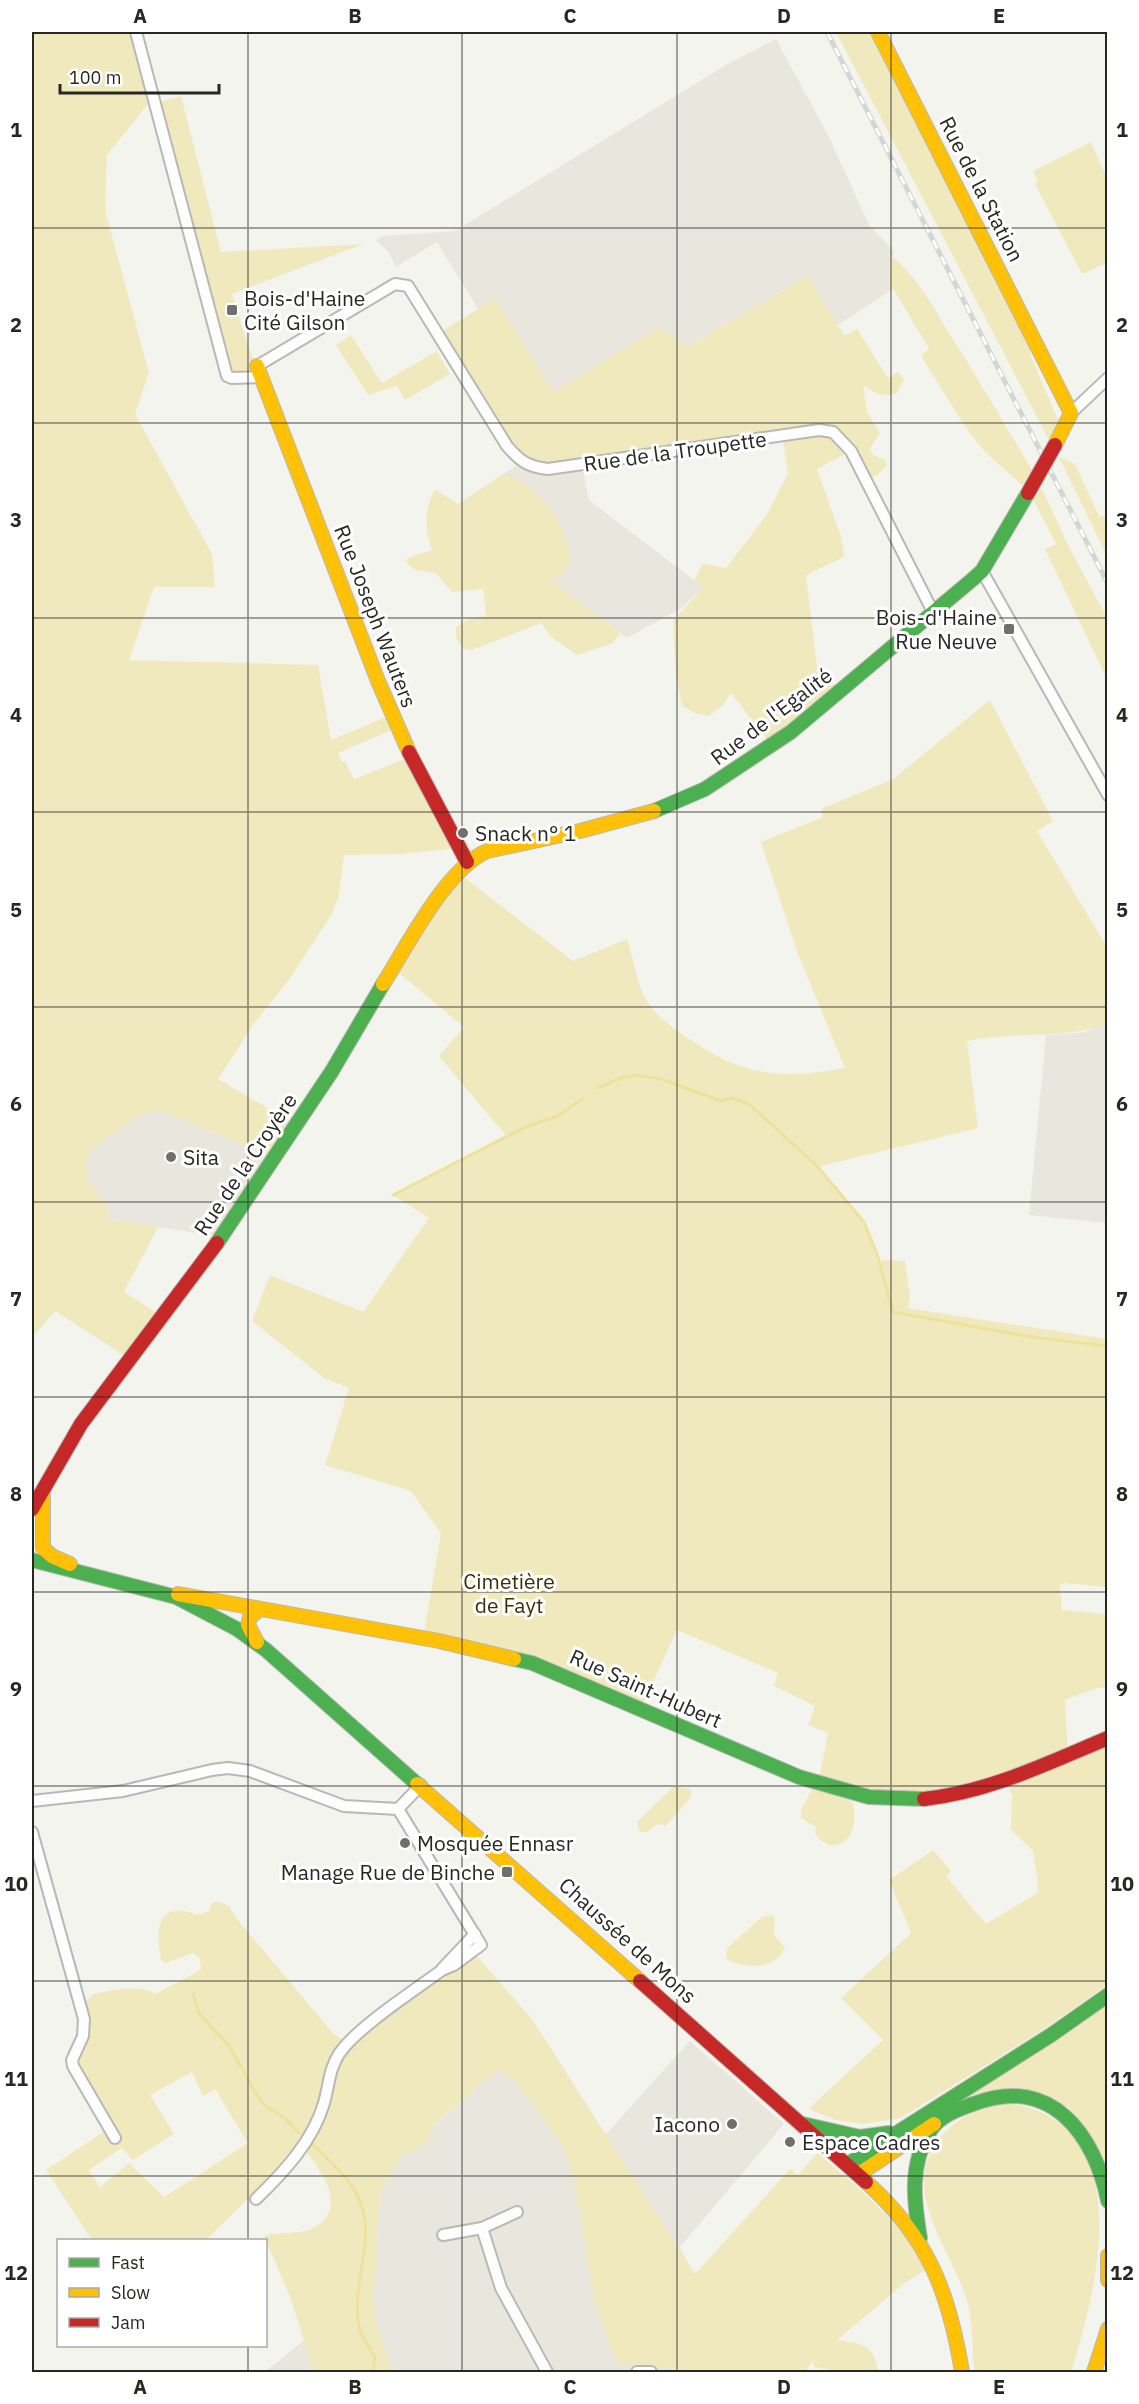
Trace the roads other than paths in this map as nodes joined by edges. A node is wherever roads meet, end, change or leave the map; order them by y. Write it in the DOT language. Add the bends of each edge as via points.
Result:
graph roads {
  1 [pos="136,32"];
  2 [pos="878,32"];
  3 [pos="259,371"];
  4 [pos="1107,378"];
  5 [pos="1069,417"];
  6 [pos="982,570"];
  7 [pos="933,612"];
  8 [pos="1107,795"];
  9 [pos="467,862"];
  10 [pos="46,1481"];
  11 [pos="32,1509"];
  12 [pos="32,1560"];
  13 [pos="79,1571"];
  14 [pos="155,1589"];
  15 [pos="224,1604"];
  16 [pos="255,1613"];
  17 [pos="216,1617"];
  18 [pos="266,1650"];
  19 [pos="1107,1738"];
  20 [pos="421,1785"];
  21 [pos="32,1802"];
  22 [pos="398,1809"];
  23 [pos="32,1832"];
  24 [pos="1107,1995"];
  25 [pos="939,2121"];
  26 [pos="803,2124"];
  27 [pos="895,2132"];
  28 [pos="116,2138"];
  29 [pos="848,2164"];
  30 [pos="859,2174"];
  31 [pos="256,2199"];
  32 [pos="1107,2201"];
  33 [pos="518,2212"];
  34 [pos="482,2228"];
  35 [pos="443,2235"];
  36 [pos="920,2238"];
  37 [pos="1107,2256"];
  38 [pos="1107,2280"];
  39 [pos="1107,2329"];
  40 [pos="547,2373"];
  41 [pos="637,2373"];
  42 [pos="651,2373"];
  43 [pos="962,2373"];
  44 [pos="1094,2373"];
  1 -- 3 [label="street" via="227,376"];
  2 -- 5 [label="main road, Rue de la Station" via="1048,365"];
  3 -- 7 [label="street, Rue de la Troupette" via="395,284 408,286 507,446 531,467 548,469 819,430 833,432 851,450"];
  3 -- 9 [label="main road, Rue Joseph Wauters" via="391,715 433,804"];
  4 -- 5 [label="street"];
  5 -- 6 [label="main road, Rue de l'Egalité, bridge"];
  6 -- 7 [label="main road, Rue de l'Egalité"];
  6 -- 8 [label="street"];
  7 -- 9 [label="main road, Rue de l'Egalité" via="791,732 705,789 660,809 487,851"];
  9 -- 10 [label="main road, Rue de la Croyère" via="436,902 206,1261 112,1379"];
  10 -- 11 [label="main road, Rue de la Croyère"];
  10 -- 13 [label="main road, Rue de la Croyère" via="41,1505 43,1548"];
  12 -- 13 [label="main road"];
  13 -- 14 [label="main road"];
  14 -- 15 [label="main road, Rue Saint-Hubert"];
  14 -- 17 [label="main road"];
  15 -- 16 [label="main road, Rue Saint-Hubert"];
  15 -- 17 [label="main road"];
  16 -- 17 [label="main road" via="234,1620"];
  16 -- 18 [label="main road" via="247,1629"];
  16 -- 19 [label="main road, Rue Saint-Hubert" via="486,1650 532,1663 799,1778 869,1797 916,1800 954,1796 990,1786"];
  17 -- 18 [label="main road"];
  18 -- 20 [label="main road, Chaussée de Mons"];
  20 -- 22 [label="street"];
  20 -- 26 [label="main road, Chaussée de Mons"];
  21 -- 22 [label="street" via="123,1791 228,1768 250,1771 344,1806"];
  22 -- 31 [label="street" via="481,1945 442,1970 342,2050 333,2064 314,2129 286,2169"];
  23 -- 28 [label="street" via="84,2019 83,2036 72,2066"];
  24 -- 27 [label="main road" via="1051,2035"];
  25 -- 30 [label="main road"];
  25 -- 32 [label="main road" via="980,2099 996,2096 1017,2094 1051,2104 1072,2123 1091,2149"];
  25 -- 36 [label="main road" via="921,2152 915,2175 913,2189"];
  26 -- 27 [label="main road" via="860,2137"];
  26 -- 29 [label="main road, Chaussée de Mons"];
  27 -- 29 [label="main road"];
  29 -- 30 [label="main road, Chaussée de Mons"];
  30 -- 36 [label="main road, Chaussée de Mons"];
  33 -- 34 [label="street"];
  34 -- 35 [label="street"];
  34 -- 40 [label="street" via="501,2288"];
  36 -- 43 [label="main road" via="949,2300"];
  37 -- 38 [label="main road"];
  39 -- 44 [label="main road"];
  41 -- 42 [label="street"];
}
